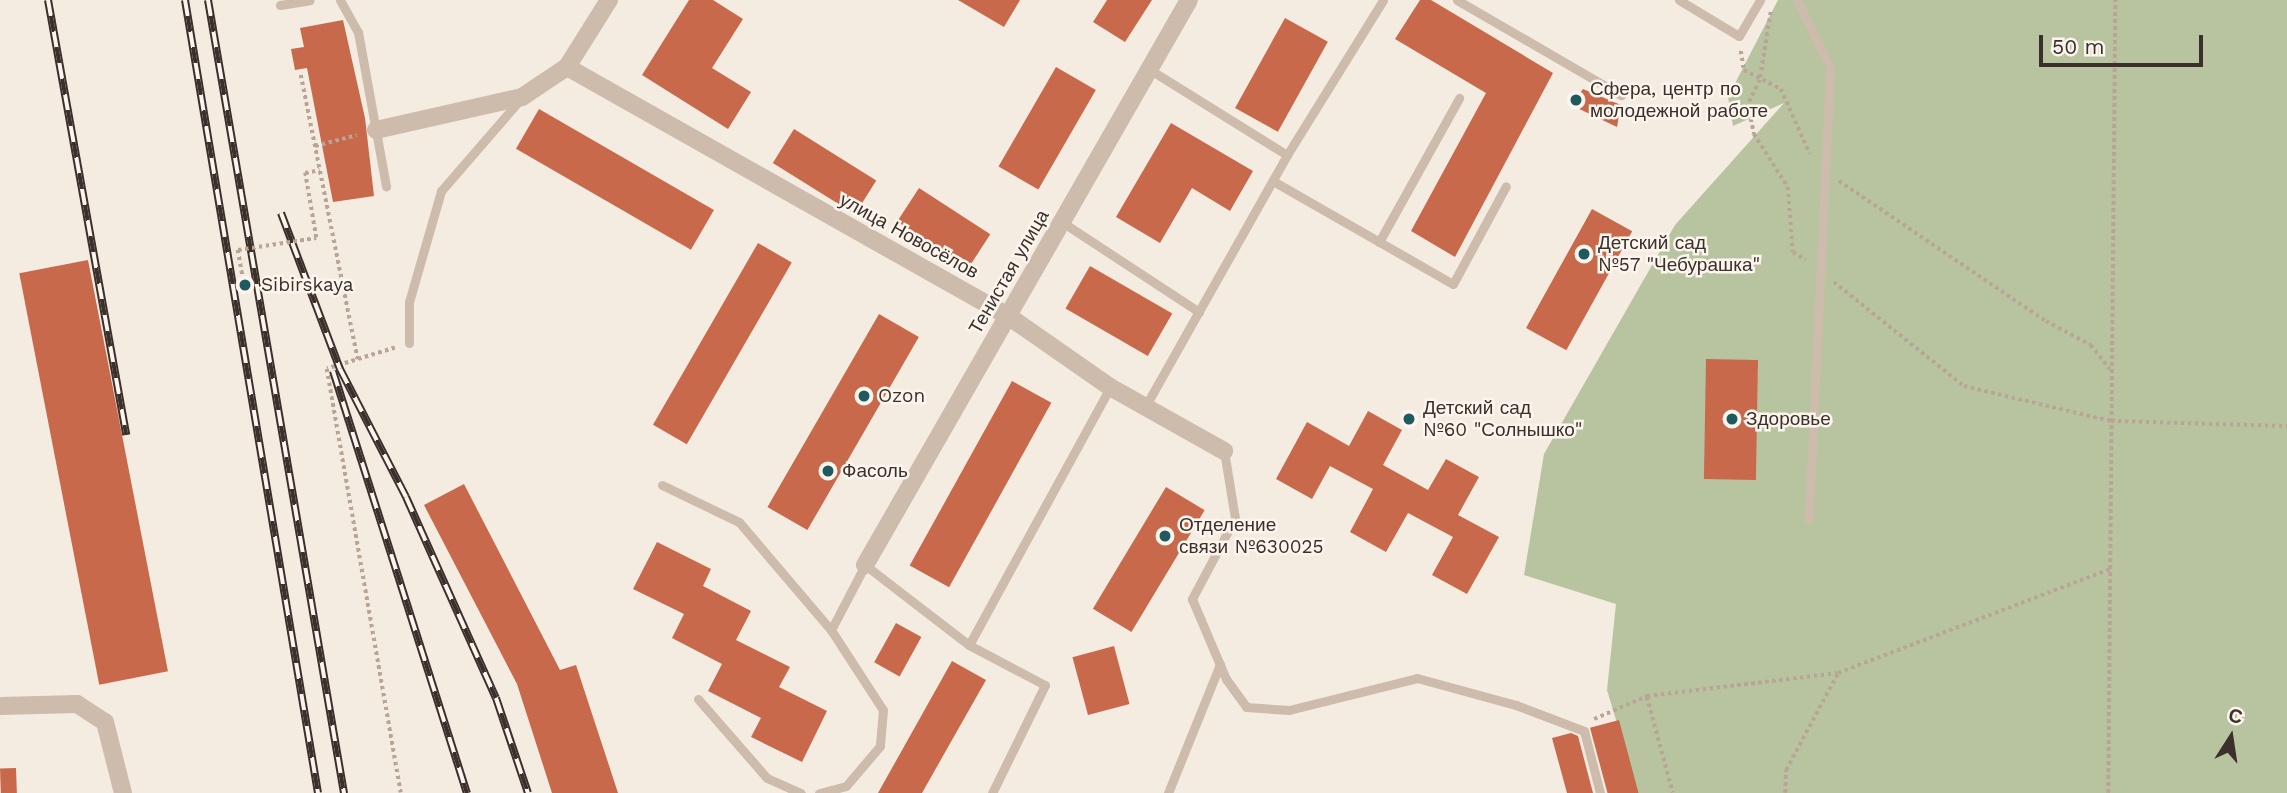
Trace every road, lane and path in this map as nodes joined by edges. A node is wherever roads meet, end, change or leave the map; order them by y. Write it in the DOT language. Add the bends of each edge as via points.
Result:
graph roads {
  1 [pos="310,0"];
  2 [pos="340,0"];
  3 [pos="609,0"];
  4 [pos="1189,0"];
  5 [pos="1384,0"];
  6 [pos="1457,0"];
  7 [pos="1679,0"];
  8 [pos="1759,0"];
  9 [pos="1797,0"];
  10 [pos="2115,0"];
  11 [pos="281,5"];
  12 [pos="1739,36"];
  13 [pos="566,67"];
  14 [pos="1149,69"];
  15 [pos="301,75"];
  16 [pos="1621,95"];
  17 [pos="522,97"];
  18 [pos="1459,98"];
  19 [pos="376,130"];
  20 [pos="315,146"];
  21 [pos="1287,155"];
  22 [pos="320,170"];
  23 [pos="1827,173"];
  24 [pos="1273,180"];
  25 [pos="386,186"];
  26 [pos="1506,186"];
  27 [pos="1062,222"];
  28 [pos="1379,242"];
  29 [pos="243,278"];
  30 [pos="1199,312"];
  31 [pos="1008,316"];
  32 [pos="409,343"];
  33 [pos="358,359"];
  34 [pos="2112,370"];
  35 [pos="1964,386"];
  36 [pos="1110,387"];
  37 [pos="1146,407"];
  38 [pos="2111,421"];
  39 [pos="2287,426"];
  40 [pos="1224,451"];
  41 [pos="662,485"];
  42 [pos="1810,519"];
  43 [pos="864,565"];
  44 [pos="2110,569"];
  45 [pos="831,630"];
  46 [pos="969,645"];
  47 [pos="1220,664"];
  48 [pos="1838,673"];
  49 [pos="1647,696"];
  50 [pos="698,699"];
  51 [pos="0,706"];
  52 [pos="1584,732"];
  53 [pos="845,789"];
  54 [pos="123,793"];
  55 [pos="401,793"];
  56 [pos="801,793"];
  57 [pos="819,793"];
  58 [pos="992,793"];
  59 [pos="1168,793"];
  60 [pos="1600,793"];
  61 [pos="1673,793"];
  62 [pos="1785,793"];
  63 [pos="2108,793"];
  1 -- 11 [label="lane"];
  2 -- 19 [label="lane" via="358,32"];
  3 -- 13 [label="street"];
  4 -- 14 [label="street, Тенистая улица"];
  5 -- 21 [label="lane"];
  6 -- 16 [label="lane"];
  7 -- 12 [label="lane"];
  8 -- 12 [label="lane"];
  9 -- 23 [label="lane" via="1830,68"];
  10 -- 34 [label="path"];
  12 -- 23 [label="path" via="1744,70 1781,89 1806,150"];
  13 -- 17 [label="street"];
  13 -- 31 [label="street, улица Новосёлов"];
  14 -- 21 [label="lane"];
  14 -- 27 [label="street, Тенистая улица"];
  15 -- 20 [label="path"];
  17 -- 19 [label="street"];
  17 -- 32 [label="lane" via="442,191 409,302"];
  18 -- 28 [label="lane"];
  19 -- 20 [label="path"];
  19 -- 25 [label="lane"];
  20 -- 22 [label="path"];
  21 -- 24 [label="lane"];
  22 -- 29 [label="path, bridge" via="305,173 316,237 238,250"];
  22 -- 33 [label="path"];
  23 -- 34 [label="path" via="2046,321 2091,345"];
  23 -- 42 [label="lane"];
  24 -- 28 [label="lane"];
  24 -- 30 [label="lane"];
  26 -- 28 [label="lane" via="1453,284"];
  27 -- 30 [label="lane"];
  27 -- 31 [label="street, Тенистая улица"];
  30 -- 37 [label="lane"];
  31 -- 36 [label="street, улица Новосёлов"];
  31 -- 43 [label="street, Тенистая улица"];
  32 -- 33 [label="path"];
  33 -- 55 [label="path" via="327,369"];
  34 -- 38 [label="path"];
  35 -- 38 [label="path"];
  36 -- 37 [label="street, улица Новосёлов"];
  36 -- 46 [label="lane"];
  37 -- 40 [label="street, улица Новосёлов"];
  38 -- 39 [label="path"];
  38 -- 44 [label="path"];
  40 -- 47 [label="lane" via="1235,517 1192,599"];
  41 -- 45 [label="lane" via="739,522"];
  43 -- 45 [label="lane"];
  43 -- 46 [label="lane"];
  44 -- 48 [label="path"];
  44 -- 63 [label="path"];
  45 -- 53 [label="lane" via="883,710 880,746"];
  46 -- 58 [label="lane" via="1045,685"];
  47 -- 52 [label="lane" via="1246,707 1289,710 1416,678 1516,705"];
  47 -- 59 [label="lane"];
  48 -- 49 [label="path"];
  48 -- 62 [label="path" via="1786,770"];
  49 -- 52 [label="path" via="1596,717"];
  49 -- 61 [label="path"];
  50 -- 56 [label="lane" via="767,778"];
  51 -- 54 [label="street" via="77,704 105,722"];
  52 -- 60 [label="lane"];
  53 -- 57 [label="lane"];
}
